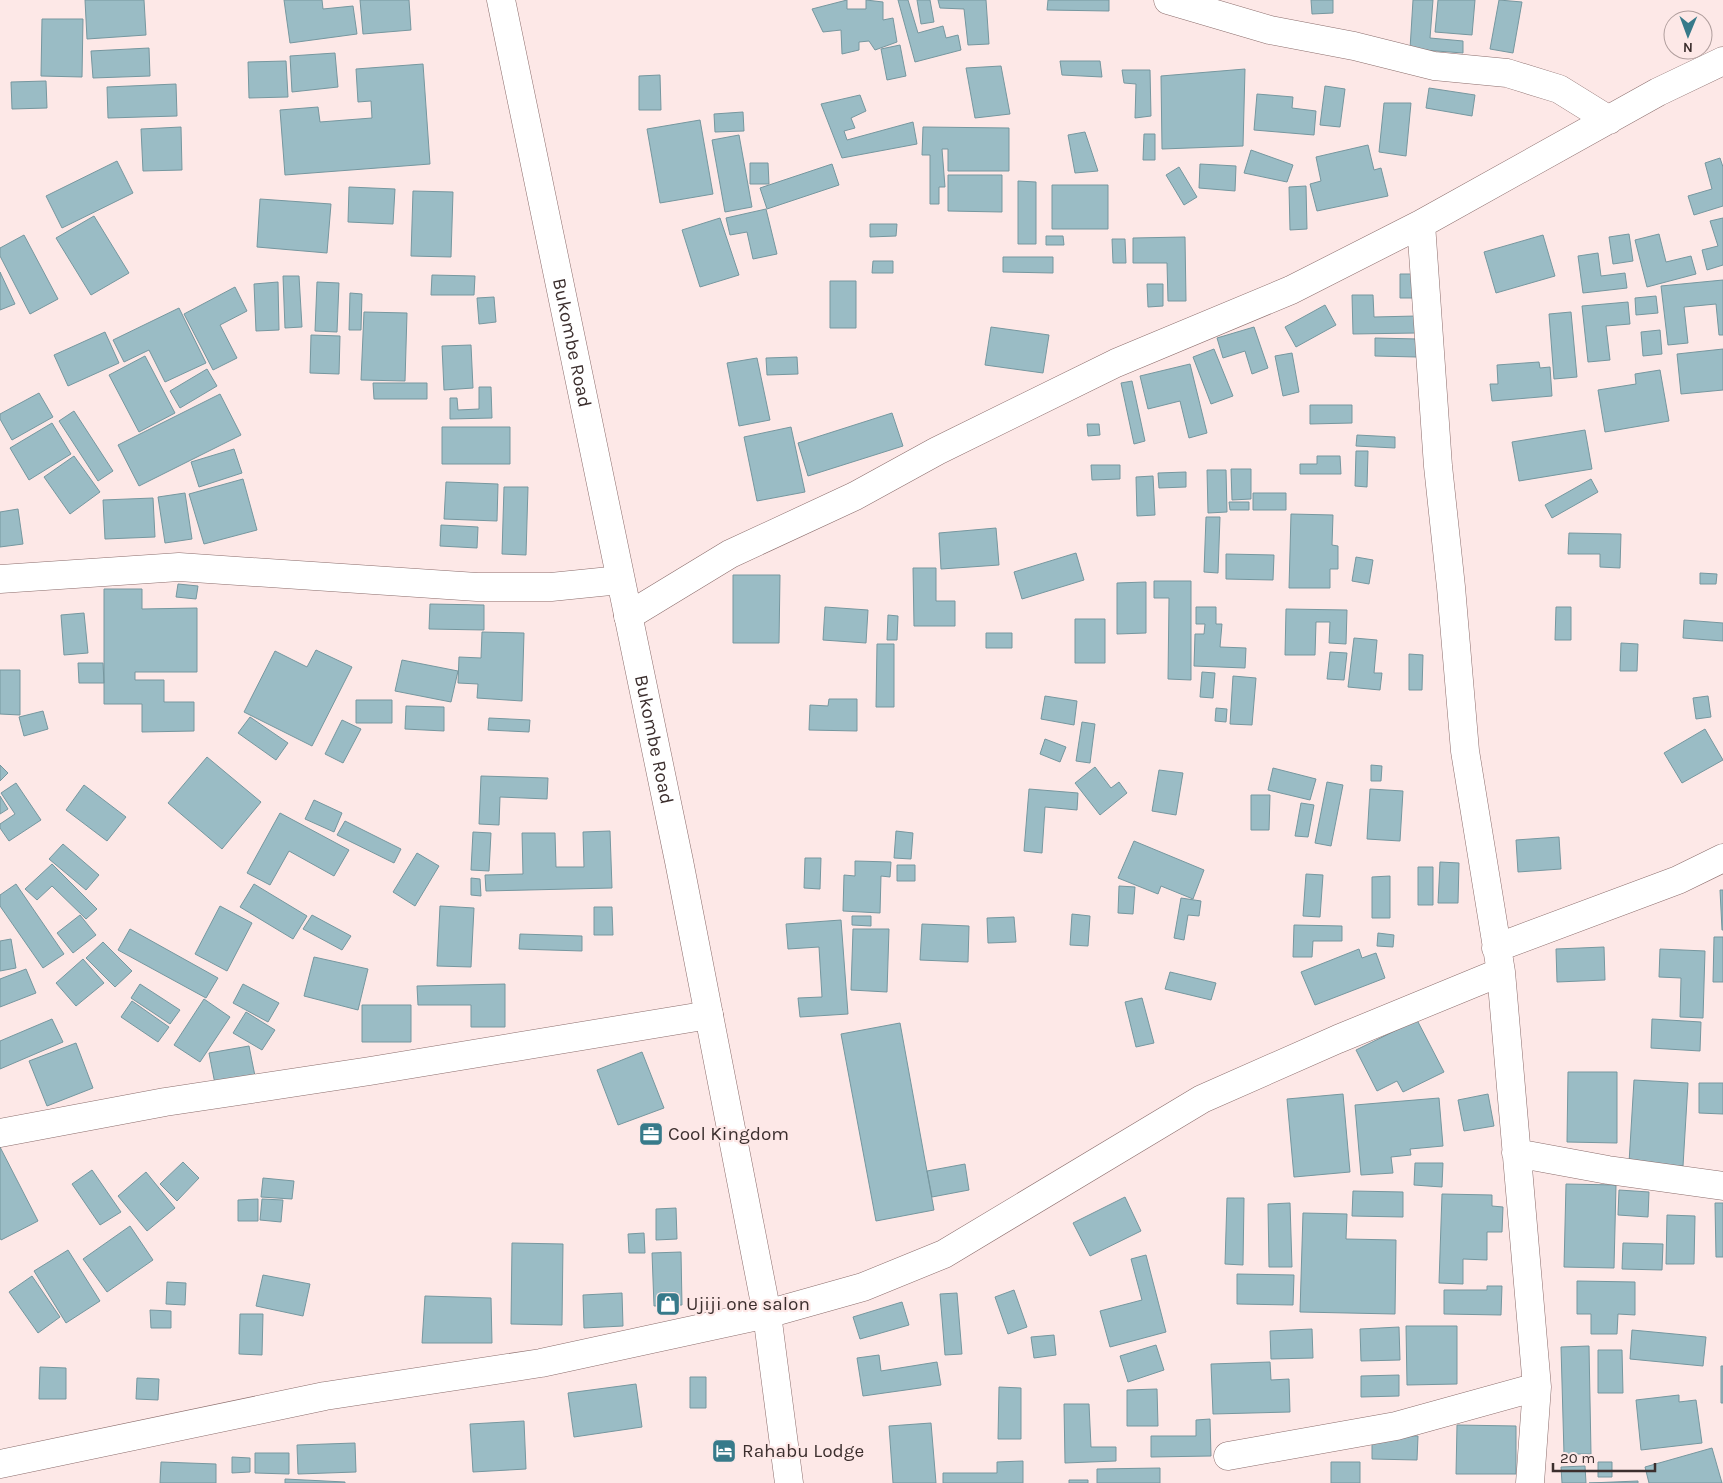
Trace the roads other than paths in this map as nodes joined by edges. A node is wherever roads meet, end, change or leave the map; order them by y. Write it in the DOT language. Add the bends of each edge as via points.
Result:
graph roads {
  1 [pos="501,0"];
  2 [pos="1168,0"];
  3 [pos="1723,61"];
  4 [pos="1609,120"];
  5 [pos="1421,224"];
  6 [pos="0,579"];
  7 [pos="620,580"];
  8 [pos="628,616"];
  9 [pos="1723,858"];
  10 [pos="1498,960"];
  11 [pos="709,1014"];
  12 [pos="0,1133"];
  13 [pos="1516,1153"];
  14 [pos="1723,1186"];
  15 [pos="767,1314"];
  16 [pos="1537,1386"];
  17 [pos="1228,1456"];
  18 [pos="0,1464"];
  19 [pos="4,1483"];
  20 [pos="789,1483"];
  21 [pos="1530,1483"];
  1 -- 7 [label="street, Bukombe Road"];
  2 -- 4 [label="street" via="1270,30 1434,66 1507,73 1559,89"];
  3 -- 4 [label="street"];
  4 -- 5 [label="street"];
  5 -- 8 [label="street" via="1292,290 1116,363 937,451 856,496 730,554"];
  5 -- 10 [label="street" via="1438,466 1452,587 1465,751"];
  6 -- 7 [label="street" via="179,567 477,587 551,587"];
  7 -- 8 [label="street, Bukombe Road"];
  8 -- 11 [label="street, Bukombe Road"];
  9 -- 10 [label="street"];
  10 -- 13 [label="street"];
  10 -- 15 [label="street" via="1338,1039 1202,1099 944,1254 863,1288"];
  11 -- 12 [label="street" via="165,1102"];
  11 -- 15 [label="street, Bukombe Road"];
  13 -- 14 [label="street"];
  13 -- 16 [label="street"];
  15 -- 18 [label="street" via="541,1364 325,1396"];
  15 -- 20 [label="street, Bukombe Road"];
  16 -- 17 [label="street" via="1396,1426"];
  16 -- 21 [label="street"];
  18 -- 19 [label="street"];
}
